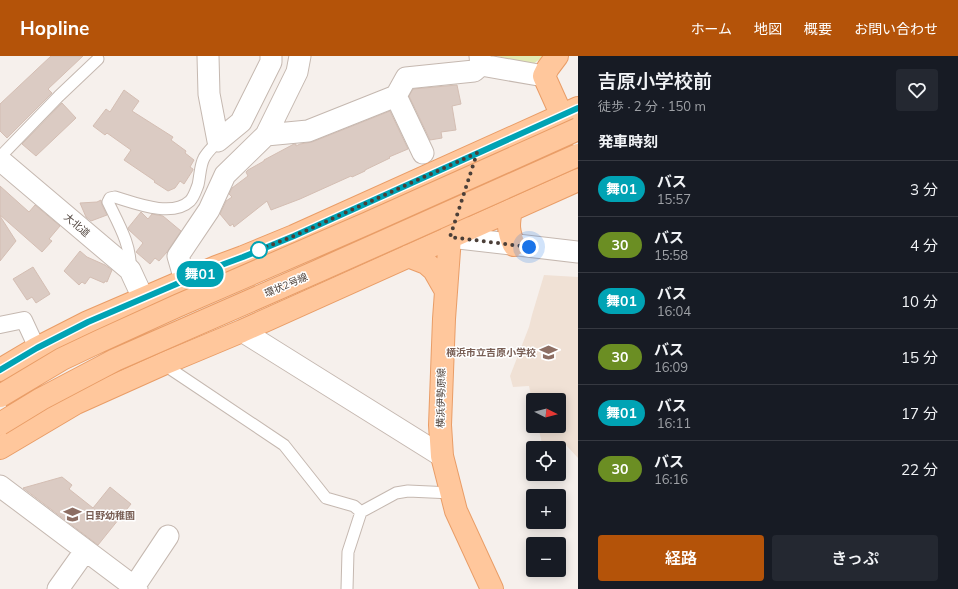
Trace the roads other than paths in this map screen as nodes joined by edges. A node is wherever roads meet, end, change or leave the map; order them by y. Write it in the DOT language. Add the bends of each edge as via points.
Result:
graph roads {
  1 [pos="208,56"];
  2 [pos="271,56"];
  3 [pos="300,56"];
  4 [pos="557,56"];
  5 [pos="98,59"];
  6 [pos="480,60"];
  7 [pos="544,76"];
  8 [pos="396,96"];
  9 [pos="573,118"];
  10 [pos="266,135"];
  11 [pos="218,141"];
  12 [pos="423,153"];
  13 [pos="477,153"];
  14 [pos="578,155"];
  15 [pos="0,157"];
  16 [pos="0,160"];
  17 [pos="578,180"];
  18 [pos="511,210"];
  19 [pos="450,237"];
  20 [pos="514,245"];
  21 [pos="578,252"];
  22 [pos="408,256"];
  23 [pos="130,270"];
  24 [pos="185,280"];
  25 [pos="446,291"];
  26 [pos="143,298"];
  27 [pos="0,324"];
  28 [pos="242,331"];
  29 [pos="37,348"];
  30 [pos="163,364"];
  31 [pos="0,370"];
  32 [pos="0,396"];
  33 [pos="0,424"];
  34 [pos="0,448"];
  35 [pos="442,456"];
  36 [pos="0,486"];
  37 [pos="452,493"];
  38 [pos="361,512"];
  39 [pos="168,536"];
  40 [pos="85,551"];
  41 [pos="136,588"];
  42 [pos="58,589"];
  43 [pos="347,589"];
  44 [pos="492,589"];
  1 -- 11 [label="street" via="209,94"];
  2 -- 11 [label="street" via="271,62 241,122"];
  3 -- 10 [label="street" via="298,72"];
  4 -- 7 [label="main road"];
  5 -- 15 [label="lane"];
  6 -- 7 [label="street"];
  6 -- 8 [label="street" via="474,71 406,78"];
  7 -- 9 [label="main road"];
  8 -- 10 [label="street" via="308,131"];
  8 -- 12 [label="street"];
  9 -- 13 [label="main road"];
  9 -- 32 [label="main road, bridge" via="368,223 100,341"];
  10 -- 24 [label="street" via="225,175 209,210 178,256"];
  11 -- 23 [label="lane" via="204,158 193,198 182,206 168,210 110,198 108,202 126,240 131,261"];
  13 -- 19 [label="main road, 横浜伊勢原線"];
  13 -- 24 [label="main road" via="294,236"];
  14 -- 33 [label="main road, 環状2号線, bridge" via="115,360"];
  16 -- 23 [label="street, 大北道"];
  17 -- 18 [label="main road"];
  18 -- 19 [label="main road"];
  18 -- 20 [label="main road" via="508,223"];
  19 -- 20 [label="street"];
  19 -- 22 [label="main road"];
  19 -- 25 [label="main road, 横浜伊勢原線"];
  20 -- 21 [label="street"];
  22 -- 25 [label="main road" via="430,266"];
  22 -- 28 [label="main road"];
  23 -- 26 [label="street, 大北道"];
  24 -- 26 [label="main road"];
  25 -- 35 [label="main road, 横浜伊勢原線" via="440,425"];
  26 -- 29 [label="main road"];
  27 -- 29 [label="street" via="24,320"];
  28 -- 30 [label="main road"];
  28 -- 35 [label="street"];
  29 -- 31 [label="main road"];
  30 -- 34 [label="main road" via="76,403"];
  30 -- 38 [label="lane" via="284,444 326,498 354,506"];
  35 -- 37 [label="main road, 横浜伊勢原線"];
  36 -- 40 [label="street"];
  37 -- 38 [label="lane" via="396,493"];
  37 -- 44 [label="main road, 横浜伊勢原線" via="456,510"];
  38 -- 43 [label="lane" via="348,552"];
  39 -- 41 [label="street"];
  40 -- 41 [label="street"];
  40 -- 42 [label="street"];
}
